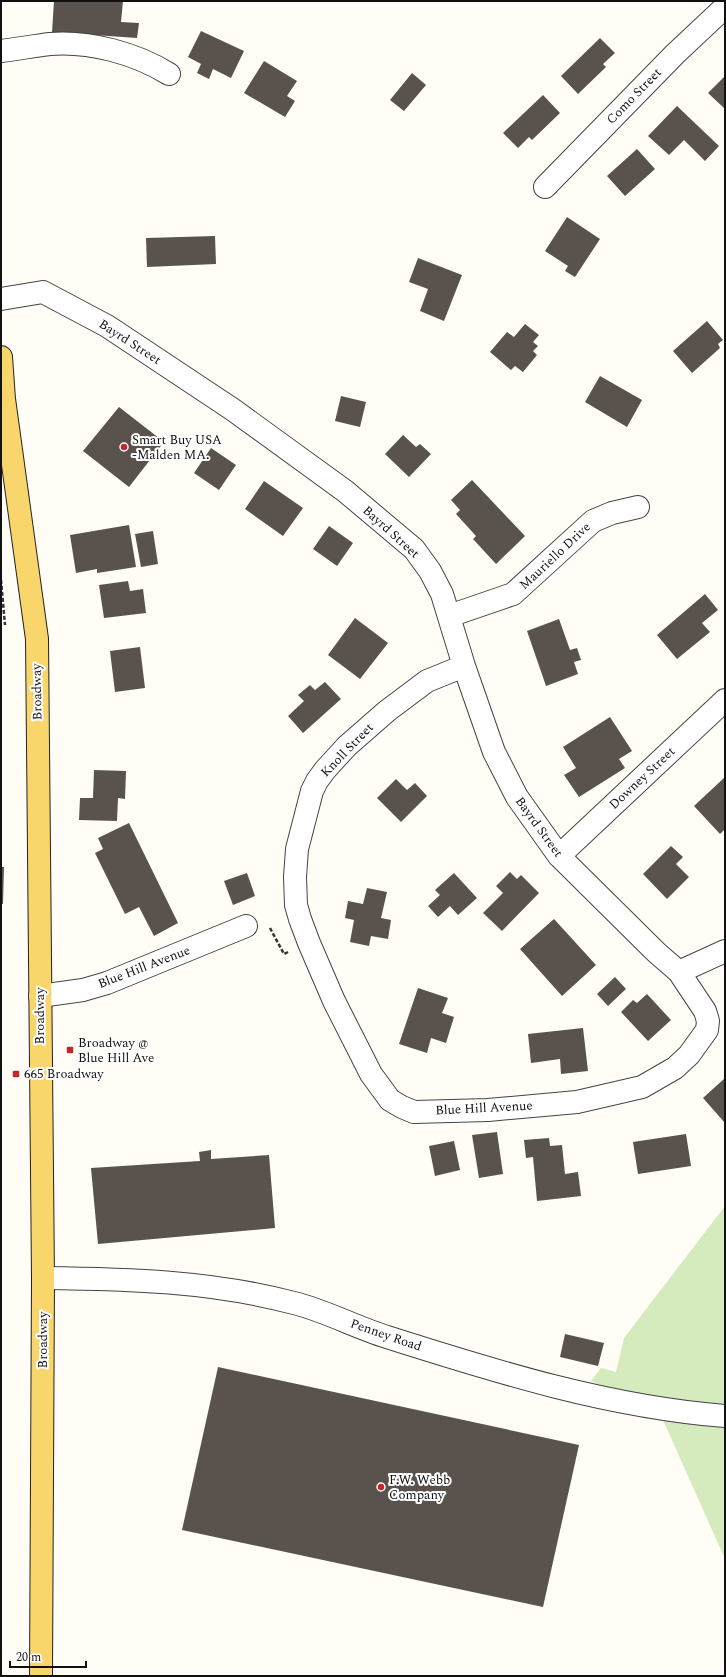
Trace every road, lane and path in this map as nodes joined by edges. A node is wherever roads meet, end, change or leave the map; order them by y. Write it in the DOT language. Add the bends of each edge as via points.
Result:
graph roads {
  1 [pos="725,7"];
  2 [pos="1,51"];
  3 [pos="169,74"];
  4 [pos="545,187"];
  5 [pos="1,299"];
  6 [pos="1,358"];
  7 [pos="638,507"];
  8 [pos="1,580"];
  9 [pos="449,616"];
  10 [pos="5,624"];
  11 [pos="464,666"];
  12 [pos="725,700"];
  13 [pos="559,856"];
  14 [pos="296,904"];
  15 [pos="246,926"];
  16 [pos="309,943"];
  17 [pos="725,951"];
  18 [pos="679,972"];
  19 [pos="40,996"];
  20 [pos="43,1278"];
  21 [pos="725,1416"];
  22 [pos="41,1676"];
  1 -- 4 [label="street, Como Street" via="675,54"];
  2 -- 3 [label="street" via="52,44 105,48 152,63"];
  5 -- 9 [label="street, Bayrd Street" via="43,292 107,326 232,409 345,491 414,550 430,571 442,594"];
  6 -- 19 [label="main road, Broadway" via="4,399 37,639"];
  7 -- 9 [label="street, Mauriello Drive" via="593,521 513,594"];
  8 -- 10 [label="path"];
  9 -- 11 [label="street, Bayrd Street"];
  11 -- 13 [label="street, Bayrd Street" via="494,752 504,773 517,797"];
  11 -- 14 [label="street, Knoll Street" via="427,681 407,695 347,746 325,770 312,791 297,849 294,877"];
  12 -- 13 [label="street, Downey Street"];
  13 -- 18 [label="street, Bayrd Street"];
  14 -- 16 [label="street, Blue Hill Avenue"];
  15 -- 16 [label="path" via="264,917 284,954"];
  15 -- 19 [label="street, Blue Hill Avenue" via="107,983 83,990"];
  16 -- 18 [label="street, Blue Hill Avenue" via="334,1001 371,1074 390,1100 414,1112 488,1110 577,1102 642,1087 656,1080 689,1055 707,1030 705,1011"];
  17 -- 18 [label="street"];
  19 -- 20 [label="main road, Broadway"];
  20 -- 21 [label="street, Penney Road" via="136,1279 225,1288 320,1310 384,1336 502,1372 608,1399 686,1413"];
  20 -- 22 [label="main road, Broadway"];
}
